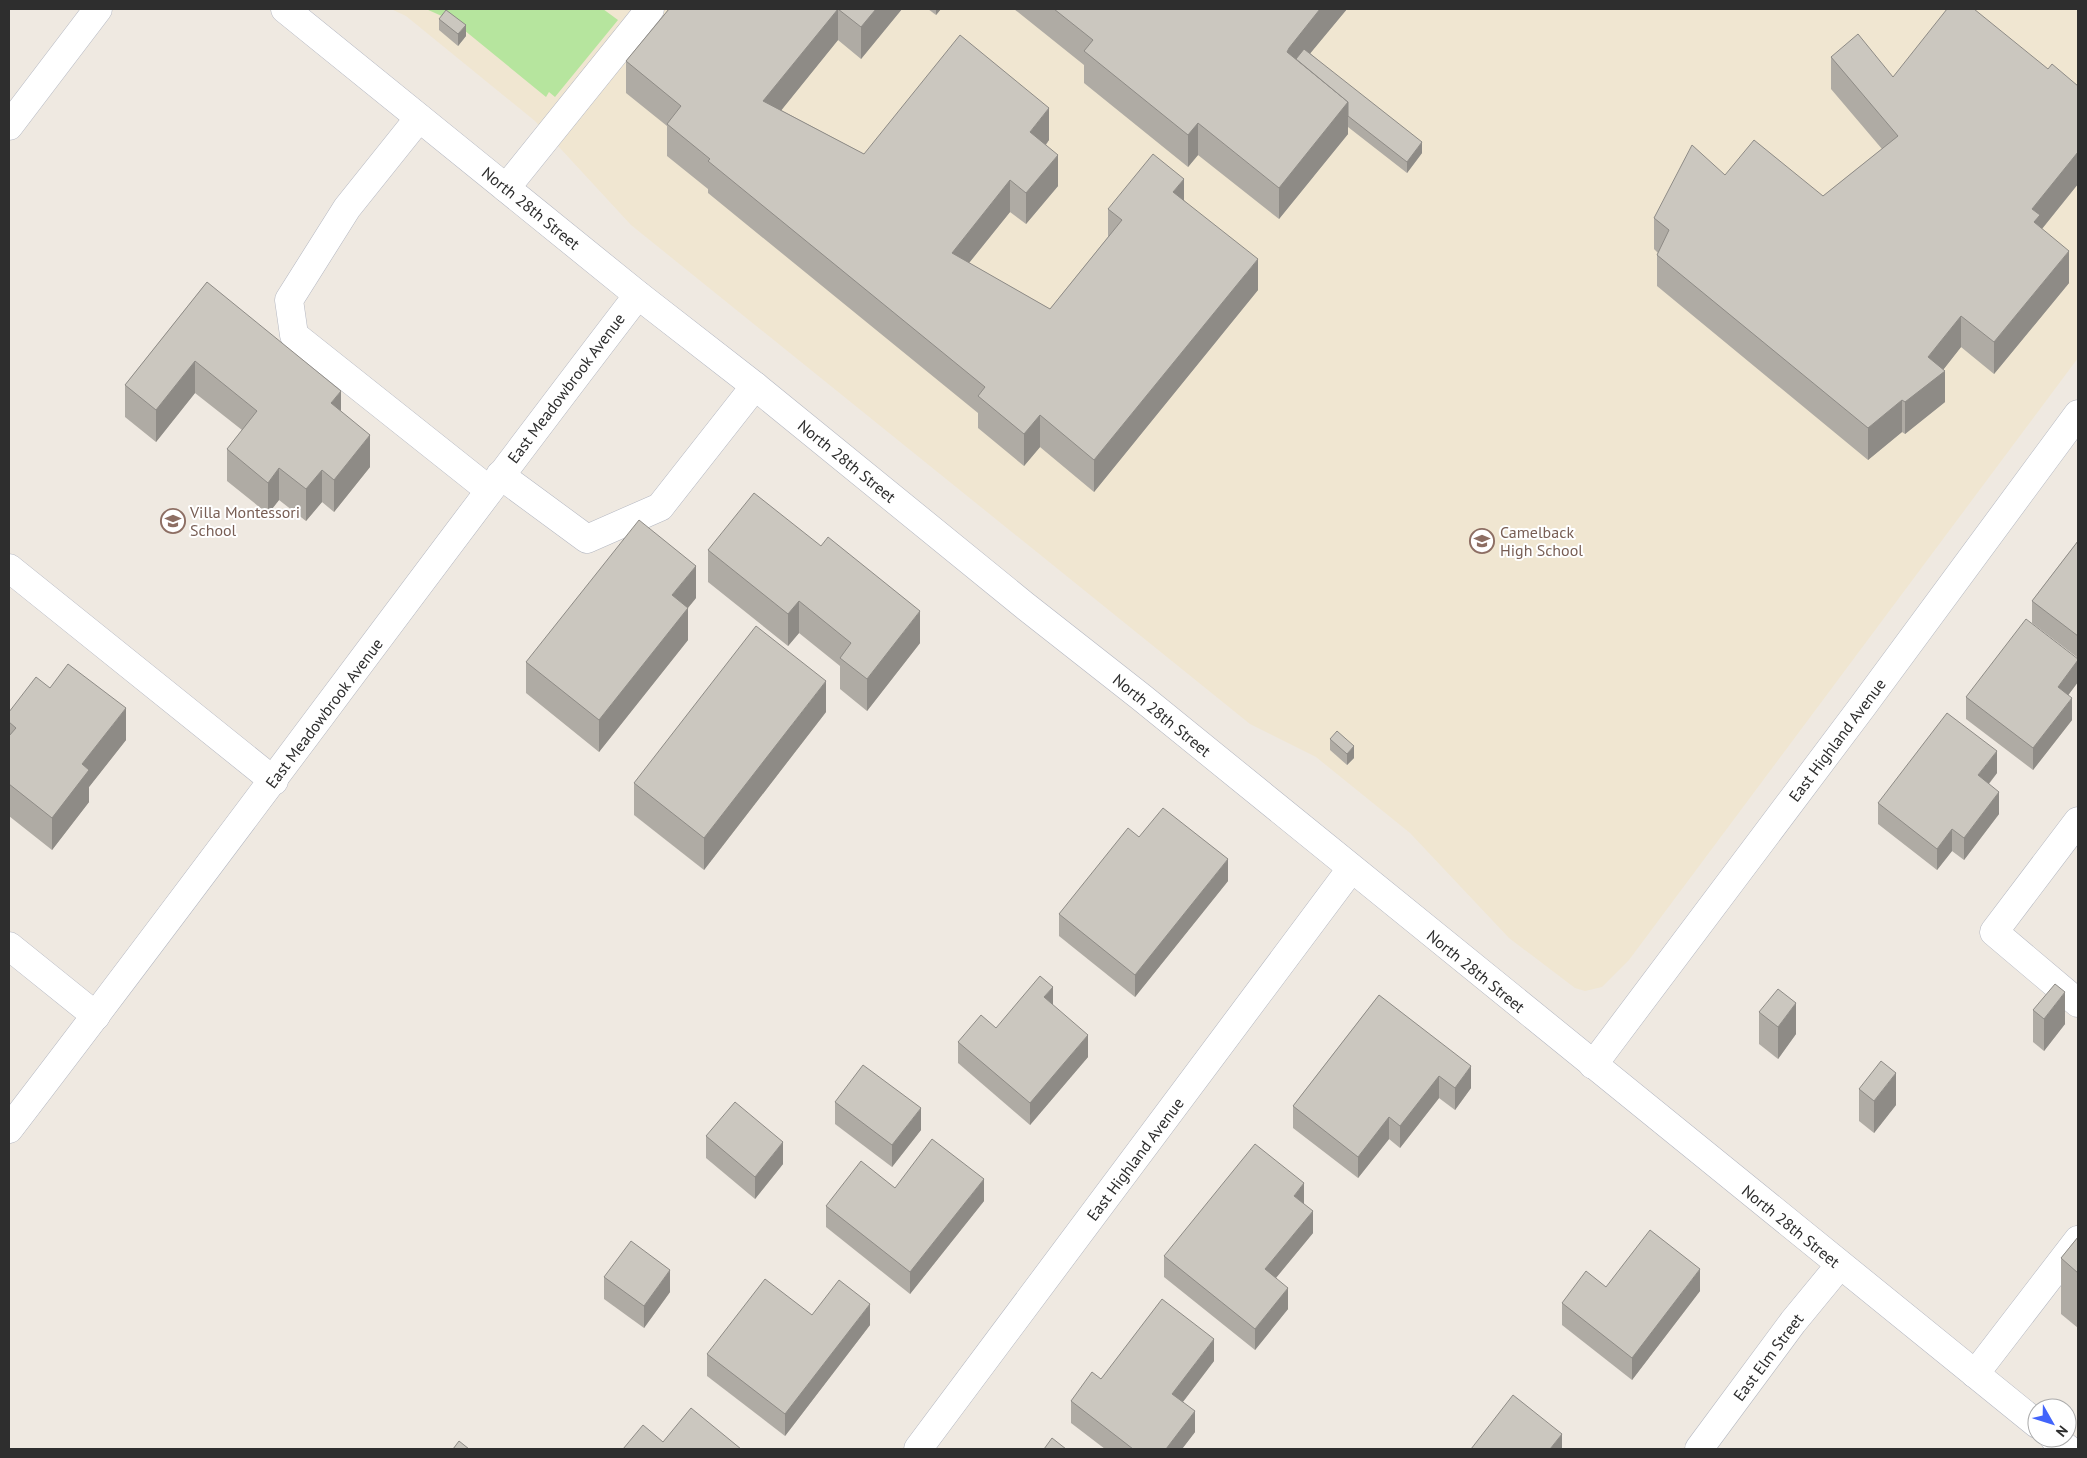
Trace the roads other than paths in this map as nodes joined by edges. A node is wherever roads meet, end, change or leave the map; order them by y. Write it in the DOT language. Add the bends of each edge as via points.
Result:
graph roads {
  1 [pos="98,9"];
  2 [pos="286,9"];
  3 [pos="650,9"];
  4 [pos="419,118"];
  5 [pos="9,126"];
  6 [pos="506,188"];
  7 [pos="638,295"];
  8 [pos="755,386"];
  9 [pos="2078,414"];
  10 [pos="494,482"];
  11 [pos="9,568"];
  12 [pos="274,781"];
  13 [pos="2078,821"];
  14 [pos="1351,869"];
  15 [pos="9,946"];
  16 [pos="2078,1003"];
  17 [pos="96,1016"];
  18 [pos="1593,1065"];
  19 [pos="9,1130"];
  20 [pos="2078,1240"];
  21 [pos="1840,1266"];
  22 [pos="1975,1374"];
  23 [pos="2027,1416"];
  24 [pos="918,1449"];
  25 [pos="1699,1449"];
  1 -- 5 [label="street"];
  2 -- 4 [label="street, North 28th Street"];
  3 -- 6 [label="street"];
  4 -- 6 [label="street, North 28th Street"];
  4 -- 10 [label="street" via="347,208 289,300 294,335"];
  6 -- 7 [label="street, North 28th Street"];
  7 -- 8 [label="street, North 28th Street"];
  7 -- 10 [label="street, East Meadowbrook Avenue"];
  8 -- 10 [label="street" via="660,507 587,539"];
  8 -- 14 [label="street, North 28th Street"];
  9 -- 18 [label="street, East Highland Avenue"];
  10 -- 12 [label="street, East Meadowbrook Avenue"];
  11 -- 12 [label="street"];
  12 -- 17 [label="street, East Meadowbrook Avenue"];
  13 -- 16 [label="street" via="1994,932"];
  14 -- 18 [label="street, North 28th Street"];
  14 -- 24 [label="street, East Highland Avenue"];
  15 -- 17 [label="street"];
  17 -- 19 [label="street, East Meadowbrook Avenue"];
  18 -- 21 [label="street, North 28th Street"];
  20 -- 22 [label="street"];
  21 -- 22 [label="street, North 28th Street"];
  21 -- 25 [label="street, East Elm Street" via="1793,1322"];
  22 -- 23 [label="street, North 28th Street"];
}
